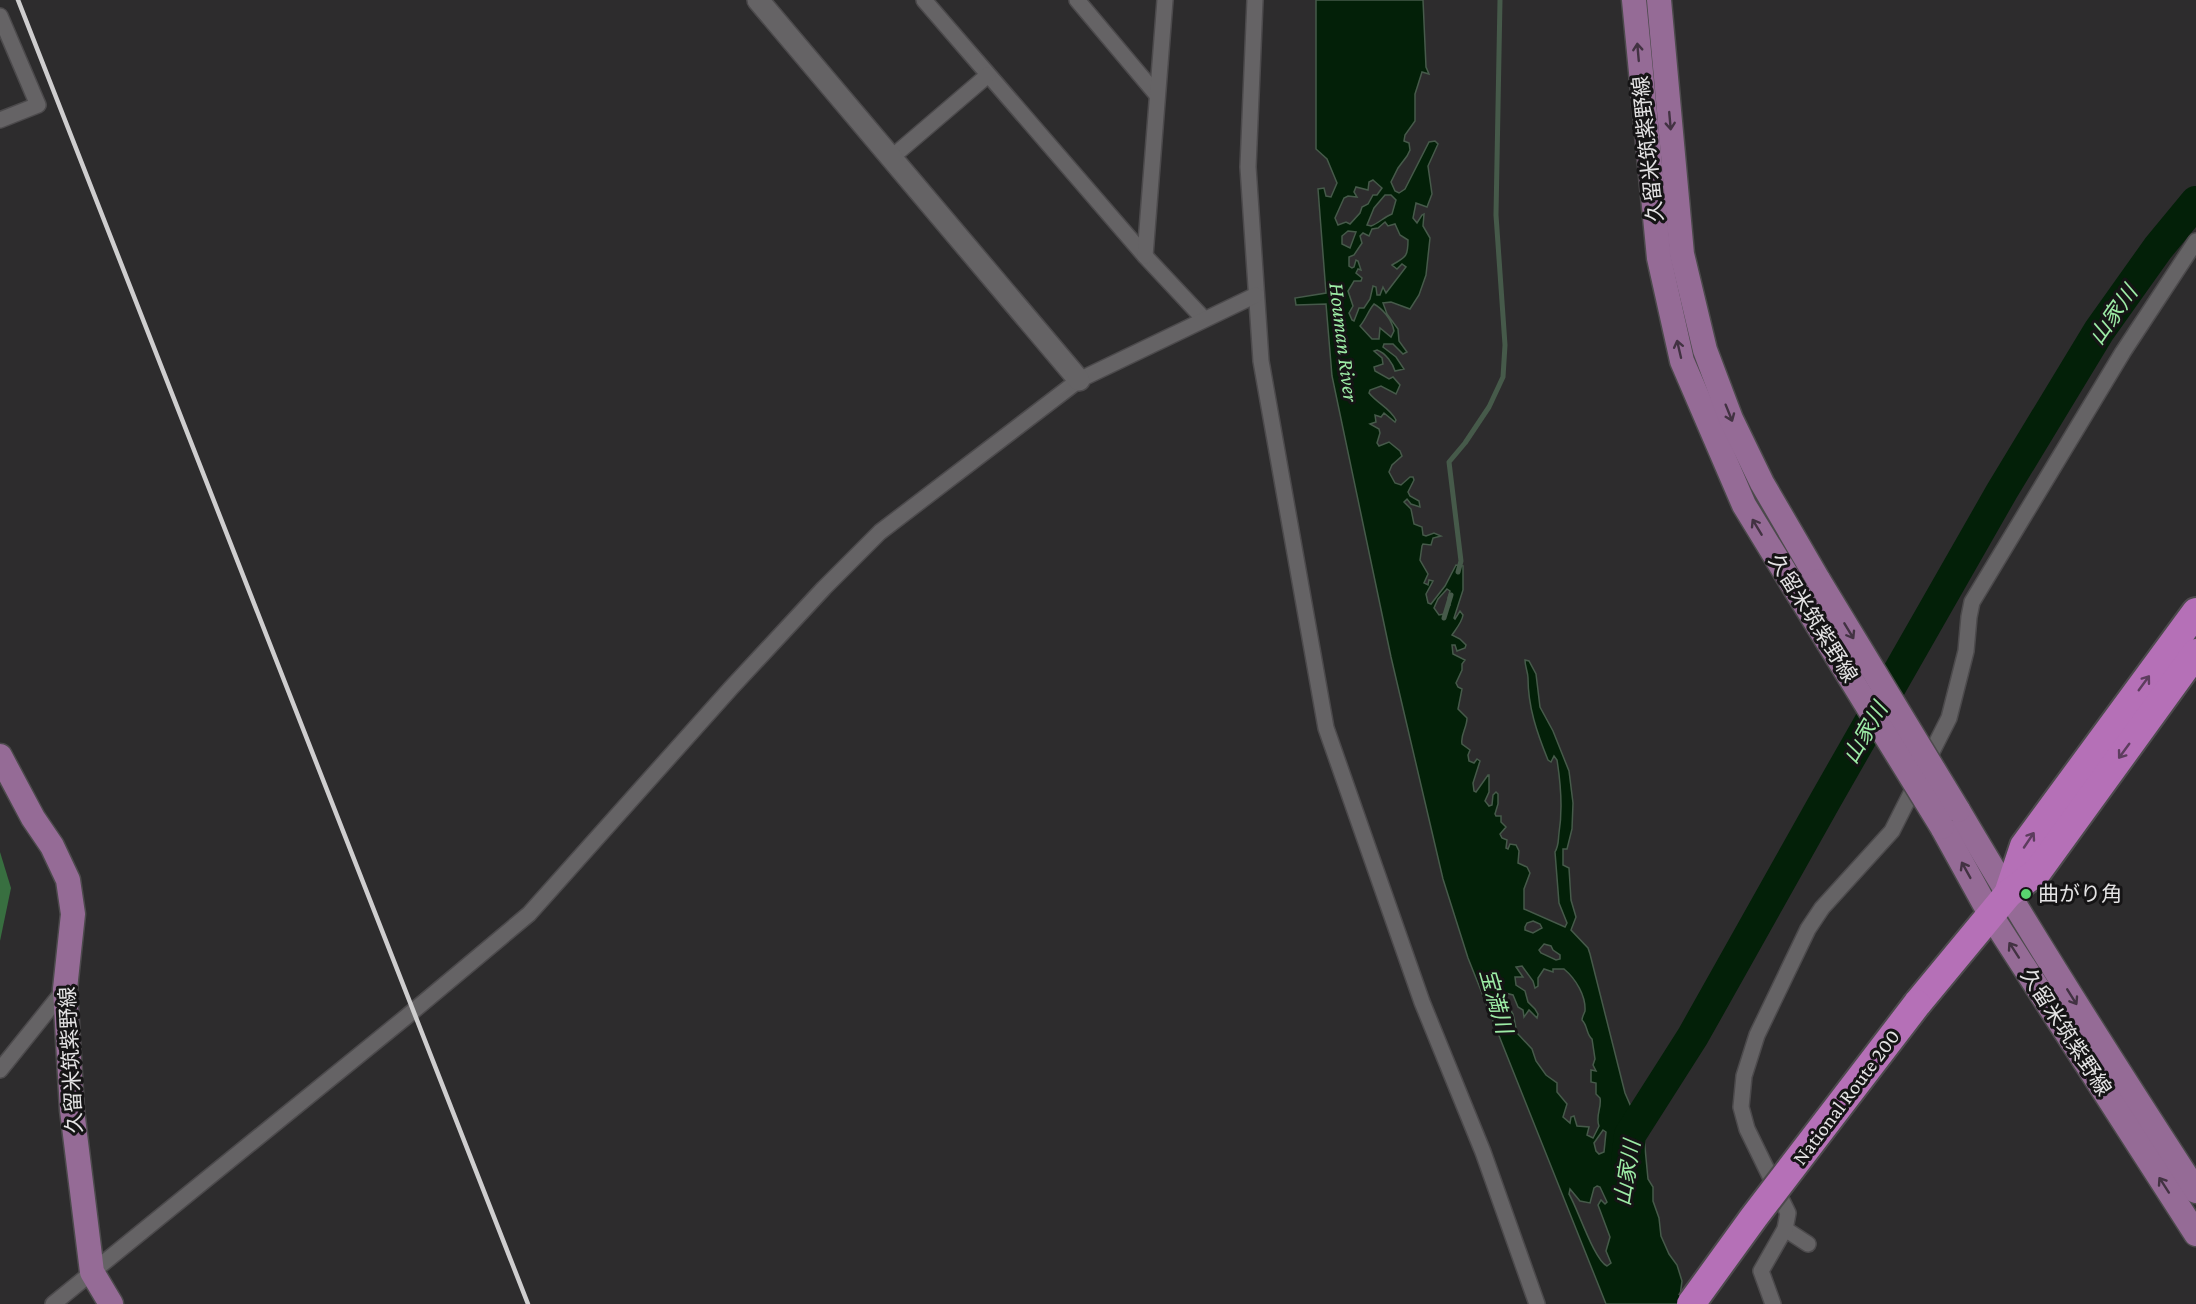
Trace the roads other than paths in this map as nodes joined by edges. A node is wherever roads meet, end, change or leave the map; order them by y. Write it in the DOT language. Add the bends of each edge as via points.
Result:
graph roads {
  1 [pos="758,0"];
  2 [pos="924,0"];
  3 [pos="1077,0"];
  4 [pos="1166,0"];
  5 [pos="1256,0"];
  6 [pos="1634,0"];
  7 [pos="1659,0"];
  8 [pos="0,16"];
  9 [pos="988,75"];
  10 [pos="1157,96"];
  11 [pos="0,120"];
  12 [pos="891,158"];
  13 [pos="2196,241"];
  14 [pos="1144,256"];
  15 [pos="1256,295"];
  16 [pos="1204,319"];
  17 [pos="1078,380"];
  18 [pos="1809,588"];
  19 [pos="2196,612"];
  20 [pos="2196,653"];
  21 [pos="0,756"];
  22 [pos="1999,904"];
  23 [pos="65,989"];
  24 [pos="0,1070"];
  25 [pos="2196,1191"];
  26 [pos="1785,1229"];
  27 [pos="2196,1234"];
  28 [pos="1808,1244"];
  29 [pos="92,1272"];
  30 [pos="53,1304"];
  31 [pos="111,1304"];
  32 [pos="1537,1304"];
  33 [pos="1691,1304"];
  34 [pos="1773,1304"];
  1 -- 12 [label="street"];
  2 -- 9 [label="street"];
  3 -- 10 [label="street"];
  4 -- 10 [label="street"];
  5 -- 15 [label="street" via="1248,167"];
  18 -- 6 [label="main road, 久留米筑紫野線, one-way" via="1744,505 1682,361 1659,258"];
  7 -- 18 [label="main road, 久留米筑紫野線, one-way" via="1682,254 1705,350 1731,419"];
  8 -- 11 [label="street" via="38,105"];
  9 -- 12 [label="street"];
  9 -- 14 [label="street"];
  10 -- 14 [label="street"];
  12 -- 17 [label="street"];
  13 -- 26 [label="street" via="2123,352 1972,602 1966,651 1949,718 1892,831 1808,928 1757,1035 1744,1076 1741,1107 1747,1129 1788,1213"];
  14 -- 16 [label="street"];
  15 -- 16 [label="street"];
  15 -- 32 [label="street" via="1261,361 1326,728 1422,1002 1483,1152"];
  16 -- 17 [label="street"];
  17 -- 29 [label="street" via="880,532 731,688 529,914"];
  18 -- 22 [label="main road, 久留米筑紫野線, bridge"];
  22 -- 19 [label="highway, National Route 200, one-way" via="2024,846"];
  20 -- 22 [label="highway, National Route 200, one-way" via="2038,871"];
  21 -- 23 [label="main road, 久留米筑紫野線" via="68,880 73,914"];
  22 -- 25 [label="main road, 久留米筑紫野線, one-way" via="2100,1043"];
  27 -- 22 [label="main road, 久留米筑紫野線, one-way"];
  22 -- 33 [label="highway, National Route 200, bridge" via="1917,1004"];
  23 -- 24 [label="street"];
  23 -- 29 [label="main road, 久留米筑紫野線" via="72,1110"];
  26 -- 28 [label="street"];
  26 -- 34 [label="street" via="1761,1271"];
  29 -- 30 [label="street"];
  29 -- 31 [label="main road, 久留米筑紫野線"];
}
